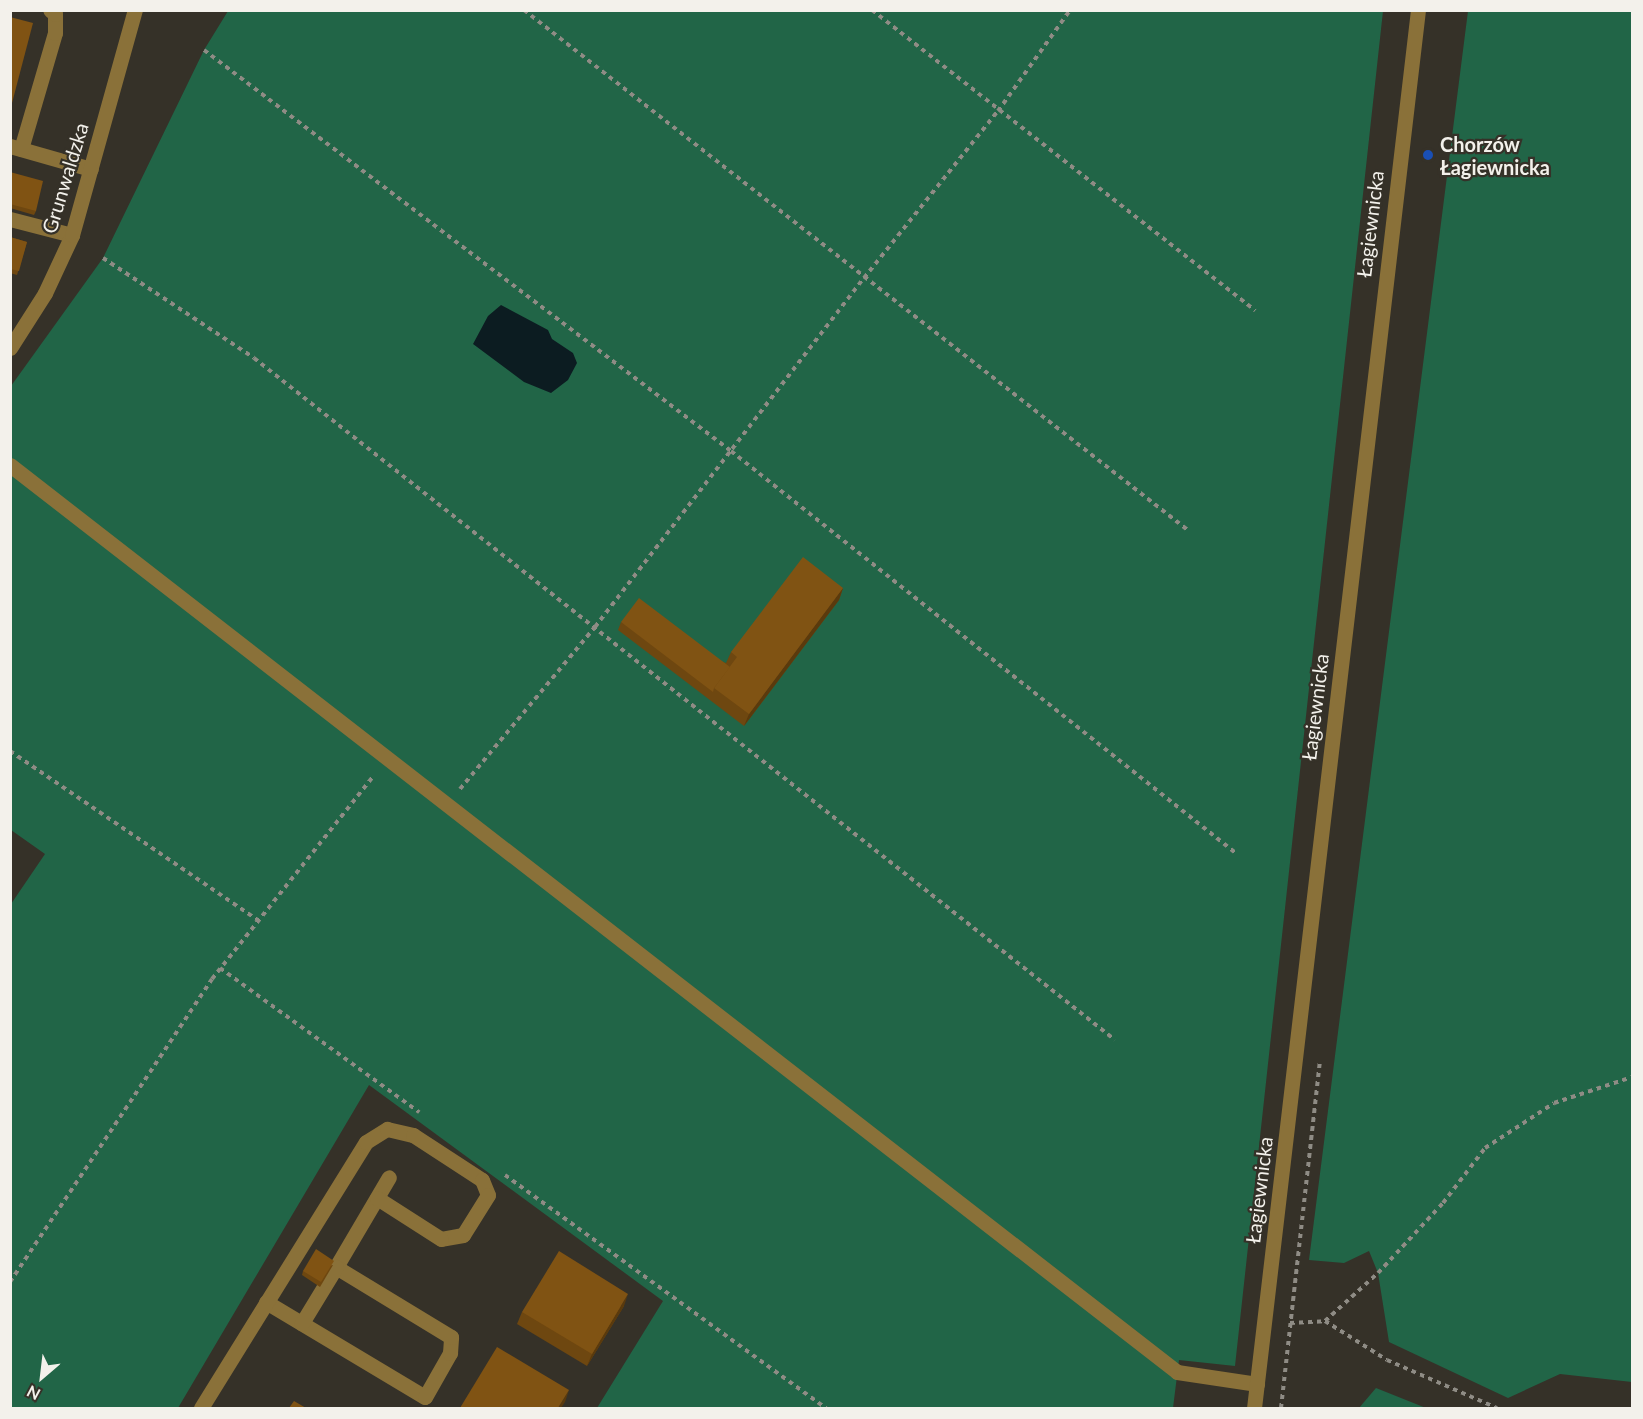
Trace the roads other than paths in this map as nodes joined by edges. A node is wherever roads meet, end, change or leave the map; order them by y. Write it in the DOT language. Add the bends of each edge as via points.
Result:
graph roads {
  1 [pos="50,10"];
  2 [pos="135,10"];
  3 [pos="1418,10"];
  4 [pos="16,147"];
  5 [pos="91,169"];
  6 [pos="10,219"];
  7 [pos="72,235"];
  8 [pos="10,348"];
  9 [pos="10,465"];
  10 [pos="389,1177"];
  11 [pos="377,1198"];
  12 [pos="336,1267"];
  13 [pos="266,1302"];
  14 [pos="302,1323"];
  15 [pos="1257,1384"];
  16 [pos="422,1403"];
  17 [pos="201,1408"];
  18 [pos="1254,1408"];
  1 -- 4 [label="street" via="55,14 55,33"];
  2 -- 5 [label="street, Grunwaldzka"];
  3 -- 15 [label="street, Łagiewnicka"];
  4 -- 5 [label="street"];
  5 -- 7 [label="street, Grunwaldzka"];
  6 -- 7 [label="street"];
  7 -- 8 [label="street, Grunwaldzka" via="45,293"];
  9 -- 15 [label="street" via="1177,1371"];
  10 -- 11 [label="street"];
  11 -- 12 [label="street"];
  11 -- 13 [label="street" via="441,1239 463,1235 488,1195 482,1180 413,1135 387,1129 366,1142"];
  12 -- 14 [label="street"];
  12 -- 16 [label="street" via="451,1337 450,1353"];
  13 -- 14 [label="street"];
  13 -- 17 [label="street"];
  14 -- 16 [label="street"];
  15 -- 18 [label="street, Łagiewnicka"];
}
